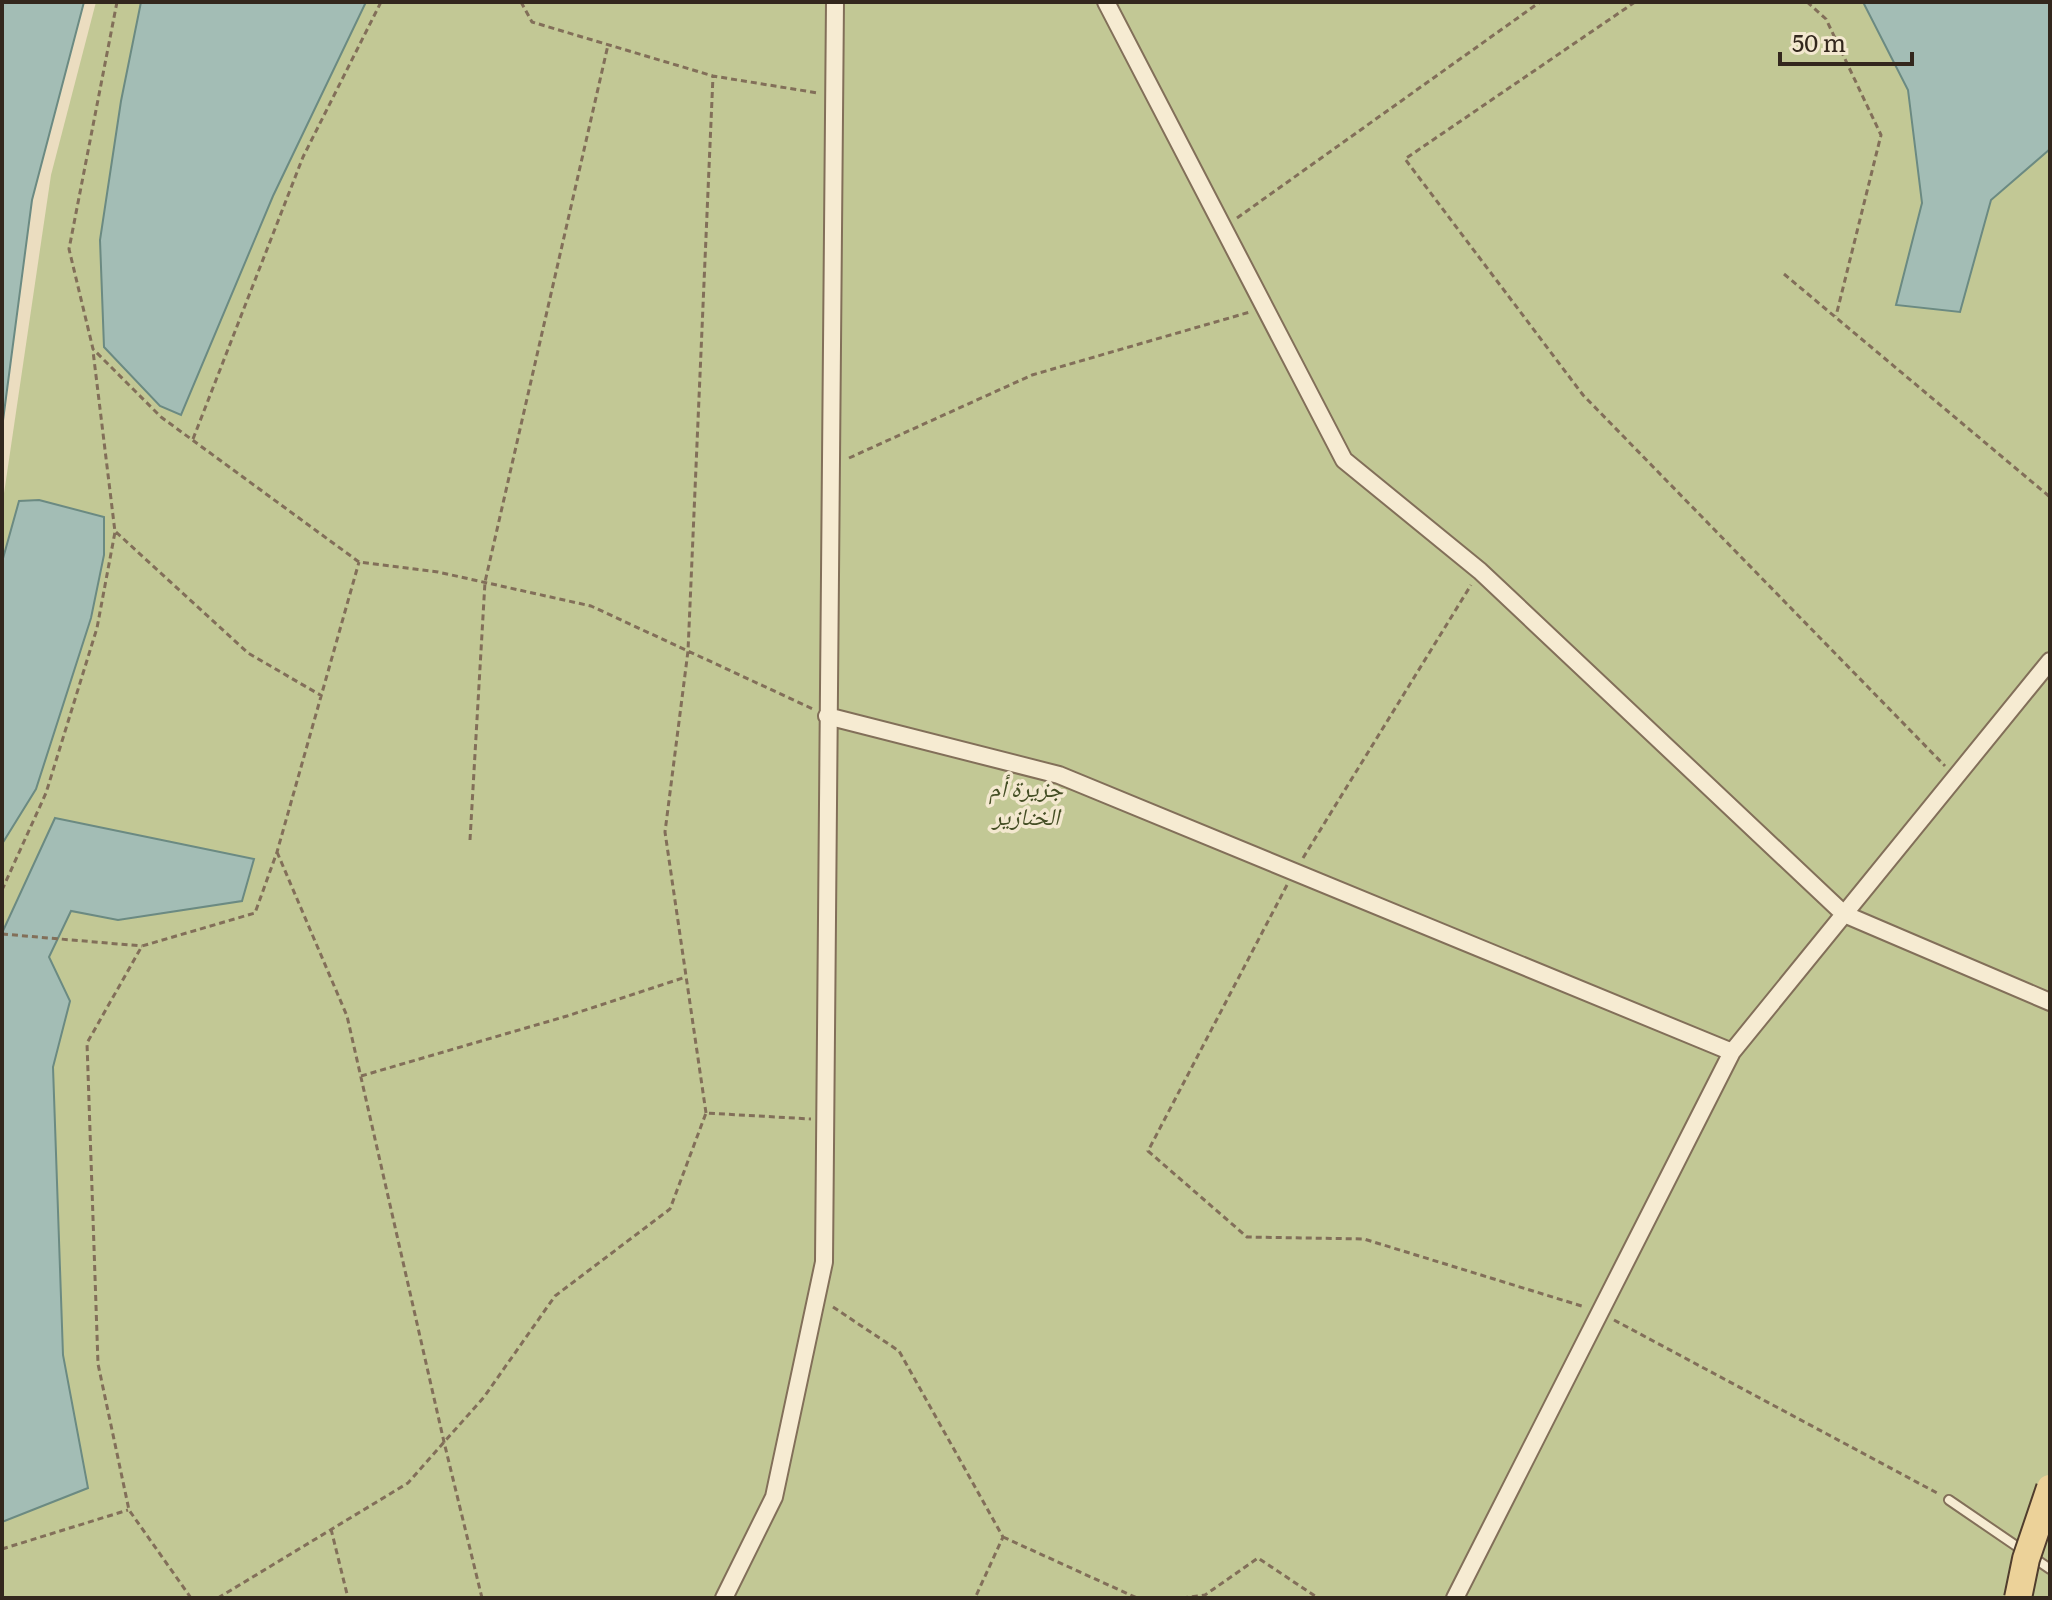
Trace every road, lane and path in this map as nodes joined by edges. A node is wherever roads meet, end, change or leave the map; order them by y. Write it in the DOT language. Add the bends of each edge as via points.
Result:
graph roads {
  1 [pos="117,2"];
  2 [pos="381,2"];
  3 [pos="521,2"];
  4 [pos="835,2"];
  5 [pos="1106,2"];
  6 [pos="1540,2"];
  7 [pos="1635,2"];
  8 [pos="1807,2"];
  9 [pos="608,45"];
  10 [pos="713,76"];
  11 [pos="834,96"];
  12 [pos="1224,227"];
  13 [pos="1784,274"];
  14 [pos="1265,308"];
  15 [pos="1836,318"];
  16 [pos="93,349"];
  17 [pos="192,440"];
  18 [pos="830,467"];
  19 [pos="2050,497"];
  20 [pos="115,532"];
  21 [pos="359,562"];
  22 [pos="1480,571"];
  23 [pos="485,582"];
  24 [pos="688,651"];
  25 [pos="2050,661"];
  26 [pos="322,696"];
  27 [pos="827,716"];
  28 [pos="1956,777"];
  29 [pos="470,840"];
  30 [pos="277,852"];
  31 [pos="1294,872"];
  32 [pos="2,890"];
  33 [pos="1844,914"];
  34 [pos="2,934"];
  35 [pos="142,946"];
  36 [pos="686,977"];
  37 [pos="2050,1002"];
  38 [pos="1732,1052"];
  39 [pos="361,1076"];
  40 [pos="706,1113"];
  41 [pos="825,1120"];
  42 [pos="817,1295"];
  43 [pos="1600,1312"];
  44 [pos="444,1442"];
  45 [pos="2050,1488"];
  46 [pos="1949,1500"];
  47 [pos="129,1510"];
  48 [pos="331,1529"];
  49 [pos="1003,1537"];
  50 [pos="2,1549"];
  51 [pos="2050,1569"];
  52 [pos="191,1598"];
  53 [pos="218,1598"];
  54 [pos="348,1598"];
  55 [pos="482,1598"];
  56 [pos="724,1598"];
  57 [pos="975,1598"];
  58 [pos="1137,1598"];
  59 [pos="1182,1598"];
  60 [pos="1318,1598"];
  61 [pos="1455,1598"];
  62 [pos="2018,1598"];
  1 -- 16 [label="path" via="69,249"];
  2 -- 17 [label="path" via="303,157"];
  3 -- 9 [label="path" via="532,22"];
  4 -- 11 [label="street"];
  5 -- 12 [label="street"];
  6 -- 12 [label="path"];
  7 -- 28 [label="path" via="1405,159 1583,395"];
  8 -- 15 [label="path" via="1826,19 1881,135"];
  9 -- 10 [label="path"];
  9 -- 23 [label="path"];
  10 -- 11 [label="path"];
  10 -- 24 [label="path"];
  11 -- 18 [label="street"];
  12 -- 14 [label="street"];
  13 -- 15 [label="path"];
  14 -- 18 [label="path" via="1032,375"];
  14 -- 22 [label="street" via="1344,460"];
  15 -- 19 [label="path"];
  16 -- 17 [label="path" via="161,417"];
  16 -- 20 [label="path"];
  17 -- 21 [label="path"];
  18 -- 27 [label="street"];
  20 -- 26 [label="path" via="248,653"];
  20 -- 32 [label="path" via="97,628 46,793"];
  21 -- 23 [label="path"];
  21 -- 26 [label="path"];
  22 -- 31 [label="path"];
  22 -- 33 [label="street"];
  23 -- 24 [label="path" via="591,606"];
  23 -- 29 [label="path"];
  24 -- 27 [label="path"];
  24 -- 36 [label="path" via="665,832"];
  25 -- 28 [label="street"];
  26 -- 30 [label="path"];
  27 -- 31 [label="street" via="1059,775"];
  27 -- 41 [label="street"];
  28 -- 33 [label="street"];
  30 -- 35 [label="path" via="255,913"];
  30 -- 39 [label="path" via="347,1016"];
  31 -- 38 [label="street"];
  31 -- 43 [label="path" via="1148,1151 1247,1237 1364,1239"];
  33 -- 37 [label="street"];
  33 -- 38 [label="street"];
  34 -- 35 [label="path"];
  35 -- 47 [label="path" via="87,1043 98,1364"];
  36 -- 39 [label="path"];
  36 -- 40 [label="path"];
  38 -- 43 [label="street"];
  39 -- 44 [label="path"];
  40 -- 41 [label="path"];
  40 -- 44 [label="path" via="670,1209 555,1296 484,1397"];
  41 -- 42 [label="street" via="824,1262"];
  42 -- 49 [label="path" via="899,1351"];
  42 -- 56 [label="street" via="774,1497"];
  43 -- 46 [label="path"];
  43 -- 61 [label="street"];
  44 -- 48 [label="path" via="408,1483"];
  44 -- 55 [label="path"];
  45 -- 62 [label="main road, bridge"];
  46 -- 51 [label="lane"];
  47 -- 50 [label="path"];
  47 -- 52 [label="path"];
  48 -- 53 [label="path"];
  48 -- 54 [label="path"];
  49 -- 57 [label="path"];
  49 -- 58 [label="path"];
  59 -- 60 [label="path" via="1205,1595 1258,1558"];
}
